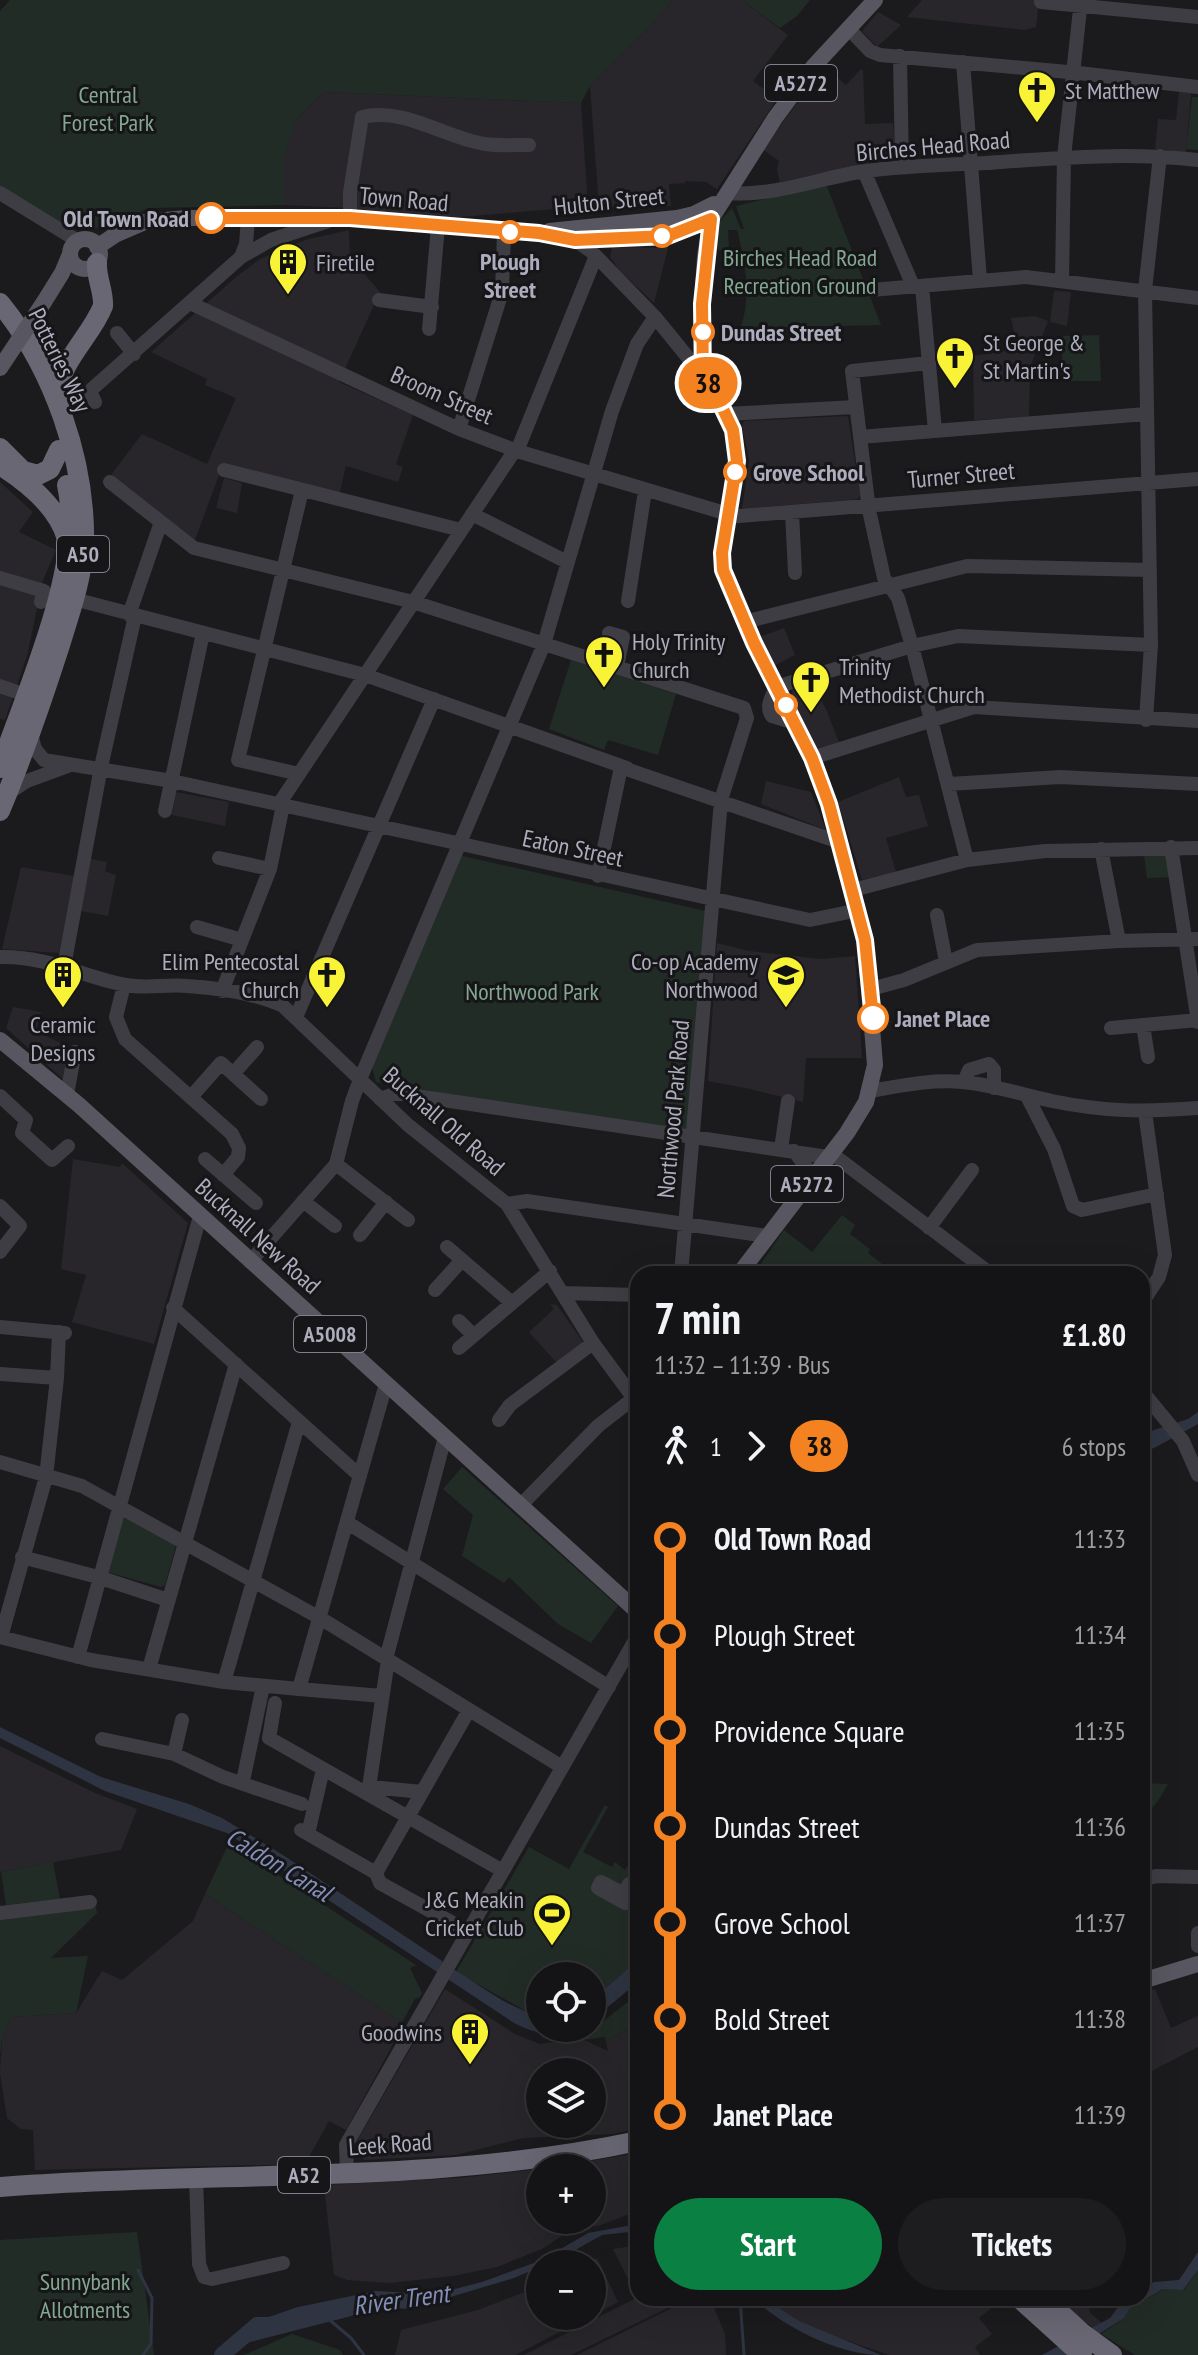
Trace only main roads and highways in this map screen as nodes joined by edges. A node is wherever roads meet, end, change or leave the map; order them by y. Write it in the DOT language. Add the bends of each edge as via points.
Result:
graph roads {
  1 [pos="875,0"];
  2 [pos="726,194"];
  3 [pos="685,216"];
  4 [pos="707,225"];
  5 [pos="601,231"];
  6 [pos="539,233"];
  7 [pos="575,240"];
  8 [pos="74,248"];
  9 [pos="90,262"];
  10 [pos="46,299"];
  11 [pos="0,303"];
  12 [pos="0,324"];
  13 [pos="27,342"];
  14 [pos="78,348"];
  15 [pos="0,368"];
  16 [pos="58,405"];
  17 [pos="0,448"];
  18 [pos="59,450"];
  19 [pos="0,465"];
  20 [pos="69,546"];
  21 [pos="14,736"];
  22 [pos="0,768"];
  23 [pos="3,803"];
  24 [pos="0,1037"];
  25 [pos="743,1266"];
  26 [pos="630,1605"];
  27 [pos="1198,1964"];
  28 [pos="1150,1979"];
  29 [pos="630,2142"];
  30 [pos="0,2187"];
  31 [pos="1029,2306"];
  32 [pos="1042,2306"];
  33 [pos="1050,2306"];
  34 [pos="1084,2348"];
  1 -- 2 [label="main road, A5272" via="813,67"];
  2 -- 3 [label="main road, Hulton Street" via="707,209"];
  2 -- 4 [label="main road, A5272"];
  3 -- 4 [label="main road, Hulton Street"];
  3 -- 5 [label="main road, Hulton Street"];
  4 -- 5 [label="main road, Hulton Street" via="668,236"];
  4 -- 25 [label="main road, A5272" via="703,376 733,430 737,461 723,570 812,758 823,834 853,890 871,989 875,1065 870,1091 847,1133 758,1235"];
  5 -- 6 [label="main road, Hulton Street"];
  5 -- 7 [label="main road, Hulton Street"];
  6 -- 7 [label="main road, Town Road"];
  6 -- 9 [label="main road, Town Road" via="343,218 186,218 145,222 115,235"];
  8 -- 9 [label="main road" via="72,263"];
  8 -- 9 [label="main road" via="88,240"];
  8 -- 10 [label="main road, Town Road"];
  9 -- 10 [label="main road, Town Road" via="63,277"];
  9 -- 14 [label="highway" via="103,294 102,309"];
  10 -- 15 [label="main road, Town Road, bridge"];
  11 -- 13 [label="highway, Potteries Way / A50"];
  12 -- 18 [label="highway, Potteries Way / A50" via="43,403"];
  13 -- 14 [label="highway" via="50,360"];
  13 -- 16 [label="highway, Potteries Way / A50"];
  14 -- 16 [label="highway" via="60,381"];
  16 -- 21 [label="highway, Potteries Way / A50" via="77,472 90,606"];
  17 -- 18 [label="highway" via="23,471 38,475 50,469"];
  18 -- 20 [label="highway, Potteries Way / A50" via="68,491"];
  19 -- 20 [label="highway" via="48,506"];
  20 -- 21 [label="highway, Potteries Way / A50" via="59,595"];
  21 -- 22 [label="highway, Potteries Way / A50"];
  21 -- 23 [label="highway, Potteries Way / A50"];
  24 -- 26 [label="main road, Bucknall New Road / A5008"];
  27 -- 28 [label="main road"];
  29 -- 30 [label="highway, Leek Road / A52" via="414,2170"];
  31 -- 34 [label="highway"];
  32 -- 34 [label="main road"];
  33 -- 34 [label="highway"];
}
